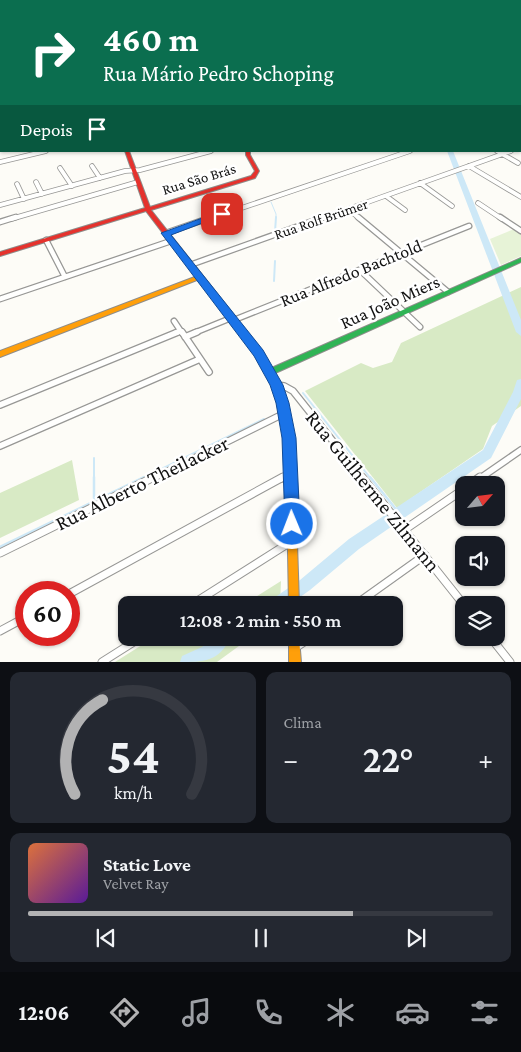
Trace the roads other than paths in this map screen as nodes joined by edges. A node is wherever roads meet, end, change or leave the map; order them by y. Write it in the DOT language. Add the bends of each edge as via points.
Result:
graph roads {
  1 [pos="42,152"];
  2 [pos="127,152"];
  3 [pos="207,152"];
  4 [pos="248,152"];
  5 [pos="407,152"];
  6 [pos="500,152"];
  7 [pos="508,152"];
  8 [pos="503,154"];
  9 [pos="0,162"];
  10 [pos="518,162"];
  11 [pos="92,166"];
  12 [pos="469,166"];
  13 [pos="60,168"];
  14 [pos="134,171"];
  15 [pos="100,178"];
  16 [pos="36,182"];
  17 [pos="138,182"];
  18 [pos="420,183"];
  19 [pos="17,184"];
  20 [pos="72,186"];
  21 [pos="42,194"];
  22 [pos="386,196"];
  23 [pos="521,197"];
  24 [pos="24,199"];
  25 [pos="478,203"];
  26 [pos="0,205"];
  27 [pos="452,206"];
  28 [pos="147,209"];
  29 [pos="348,209"];
  30 [pos="405,210"];
  31 [pos="0,222"];
  32 [pos="469,226"];
  33 [pos="521,231"];
  34 [pos="166,233"];
  35 [pos="46,240"];
  36 [pos="171,240"];
  37 [pos="402,253"];
  38 [pos="0,254"];
  39 [pos="521,260"];
  40 [pos="190,265"];
  41 [pos="360,270"];
  42 [pos="65,277"];
  43 [pos="200,278"];
  44 [pos="448,292"];
  45 [pos="0,299"];
  46 [pos="404,312"];
  47 [pos="232,319"];
  48 [pos="174,320"];
  49 [pos="420,327"];
  50 [pos="181,331"];
  51 [pos="185,337"];
  52 [pos="0,354"];
  53 [pos="200,359"];
  54 [pos="208,372"];
  55 [pos="270,372"];
  56 [pos="276,385"];
  57 [pos="0,405"];
  58 [pos="285,413"];
  59 [pos="0,446"];
  60 [pos="521,450"];
  61 [pos="292,473"];
  62 [pos="482,476"];
  63 [pos="455,495"];
  64 [pos="404,530"];
  65 [pos="293,540"];
  66 [pos="0,553"];
  67 [pos="425,555"];
  68 [pos="80,588"];
  69 [pos="205,596"];
  70 [pos="294,596"];
  71 [pos="368,596"];
  72 [pos="457,596"];
  73 [pos="15,623"];
  74 [pos="0,631"];
  75 [pos="127,646"];
  76 [pos="298,646"];
  77 [pos="497,646"];
  78 [pos="295,648"];
  79 [pos="102,662"];
  80 [pos="295,662"];
  81 [pos="510,662"];
  1 -- 9 [label="street"];
  2 -- 14 [label="street"];
  3 -- 14 [label="street"];
  4 -- 28 [label="street, Rua São Brás" via="257,172 250,178"];
  5 -- 34 [label="street"];
  6 -- 8 [label="street"];
  7 -- 8 [label="street, Rua Rolf Brümer"];
  8 -- 10 [label="street"];
  8 -- 12 [label="street, Rua Rolf Brümer"];
  11 -- 15 [label="street"];
  12 -- 18 [label="street, Rua Rolf Brümer"];
  12 -- 23 [label="street"];
  13 -- 20 [label="street"];
  14 -- 15 [label="street"];
  14 -- 17 [label="street"];
  15 -- 20 [label="street"];
  16 -- 21 [label="street"];
  17 -- 28 [label="street"];
  17 -- 31 [label="street"];
  18 -- 22 [label="street, Rua Rolf Brümer"];
  18 -- 27 [label="street"];
  19 -- 24 [label="street"];
  20 -- 21 [label="street"];
  21 -- 24 [label="street"];
  22 -- 29 [label="street, Rua Rolf Brümer"];
  22 -- 30 [label="street"];
  24 -- 26 [label="street"];
  25 -- 33 [label="street"];
  28 -- 34 [label="street"];
  28 -- 35 [label="street, Rua São Brás"];
  29 -- 37 [label="street"];
  29 -- 40 [label="street, Rua Rolf Brümer"];
  32 -- 37 [label="street, Rua Alfredo Bachtold"];
  34 -- 36 [label="street"];
  35 -- 38 [label="street, Rua São Brás"];
  35 -- 42 [label="street"];
  36 -- 40 [label="street"];
  36 -- 42 [label="street"];
  37 -- 41 [label="street, Rua Alfredo Bachtold"];
  37 -- 44 [label="street"];
  39 -- 44 [label="street, Rua João Miers"];
  40 -- 43 [label="street"];
  41 -- 46 [label="street"];
  41 -- 47 [label="street, Rua Alfredo Bachtold"];
  42 -- 45 [label="street"];
  43 -- 47 [label="street"];
  43 -- 52 [label="street"];
  44 -- 46 [label="street, Rua João Miers"];
  46 -- 49 [label="street"];
  46 -- 55 [label="street, Rua João Miers"];
  47 -- 51 [label="street, Rua Alfredo Bachtold"];
  47 -- 55 [label="street"];
  48 -- 50 [label="street"];
  50 -- 51 [label="street"];
  50 -- 57 [label="street"];
  51 -- 53 [label="street"];
  53 -- 54 [label="street"];
  53 -- 59 [label="street"];
  55 -- 56 [label="street"];
  56 -- 58 [label="street"];
  56 -- 64 [label="street, Rua Guilherme Zilmann" via="293,391"];
  58 -- 61 [label="street"];
  58 -- 66 [label="street, Rua Alberto Theilacker"];
  60 -- 62 [label="street"];
  61 -- 65 [label="street"];
  61 -- 68 [label="street"];
  63 -- 64 [label="street"];
  64 -- 67 [label="street, Rua Guilherme Zilmann"];
  65 -- 69 [label="street"];
  65 -- 70 [label="street"];
  67 -- 71 [label="street"];
  67 -- 72 [label="street, Rua Guilherme Zilmann"];
  73 -- 74 [label="street"];
  75 -- 79 [label="street"];
  76 -- 78 [label="street"];
  77 -- 81 [label="street"];
  78 -- 80 [label="street"];
}
